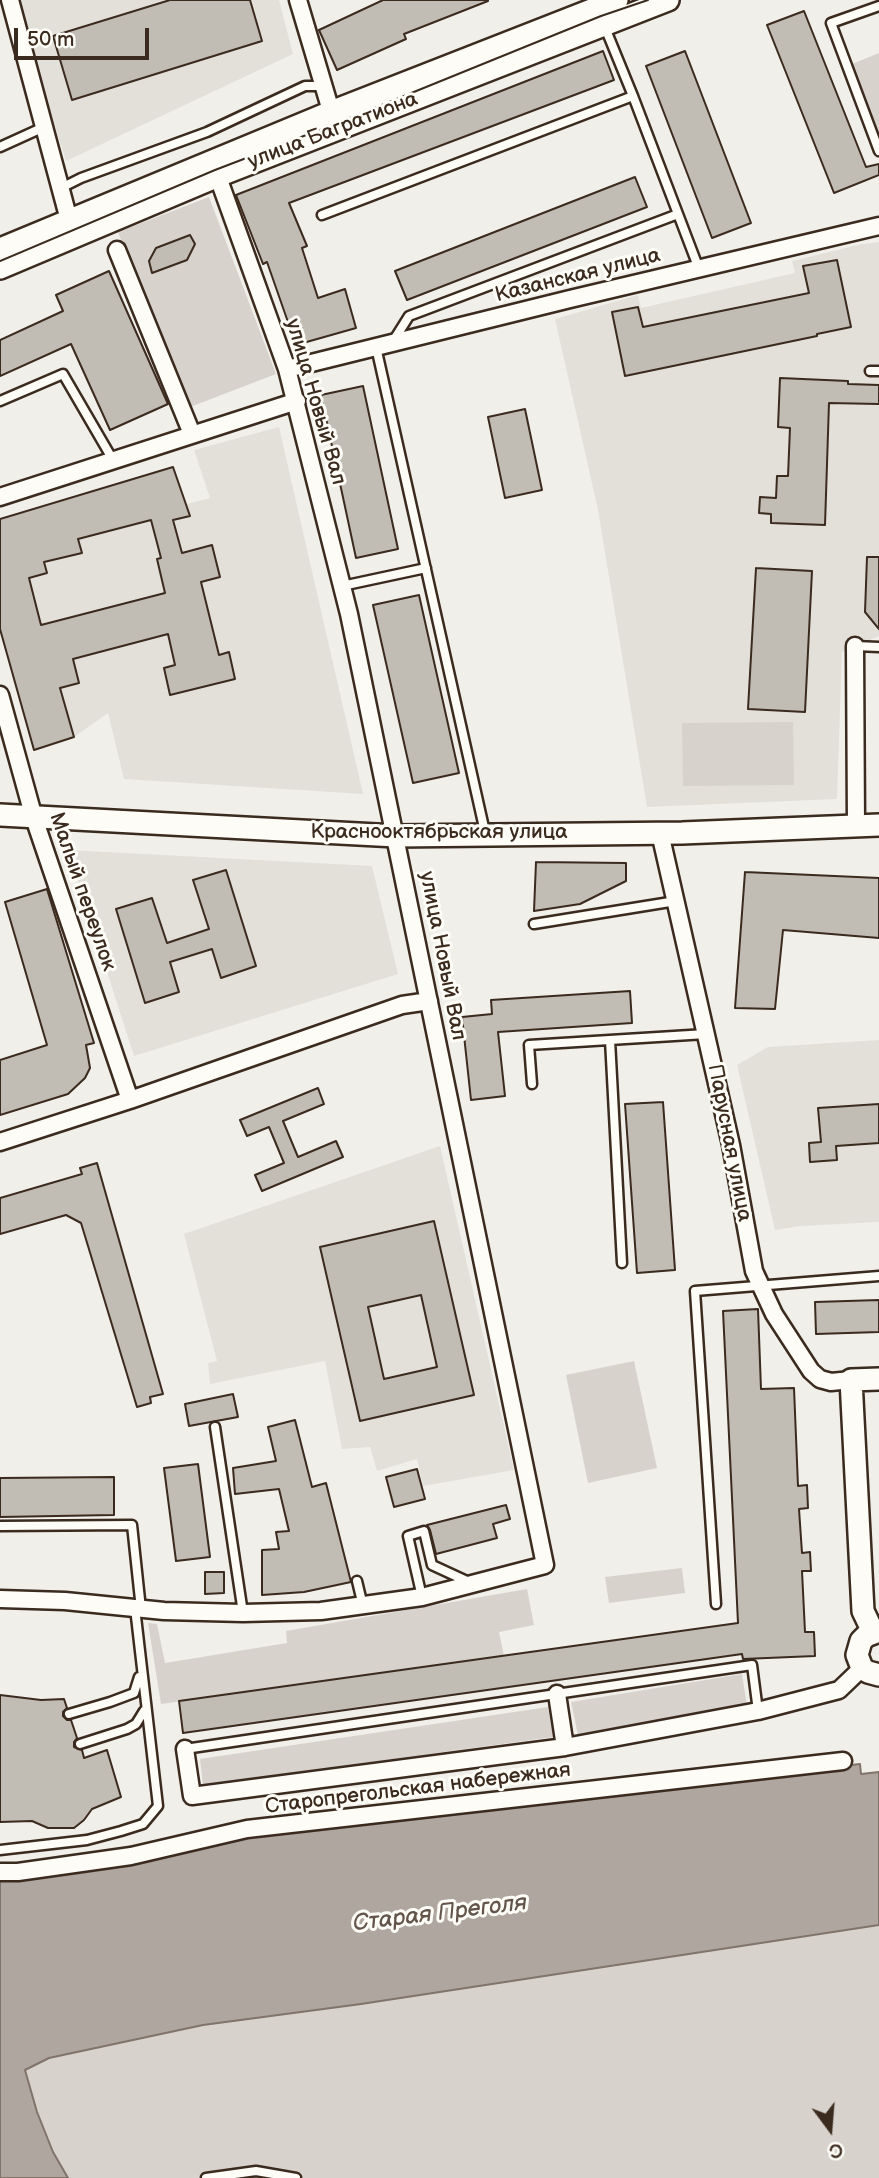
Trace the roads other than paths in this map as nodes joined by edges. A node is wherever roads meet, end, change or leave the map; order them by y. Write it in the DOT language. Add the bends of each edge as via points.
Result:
graph roads {
  1 [pos="9,0"];
  2 [pos="298,0"];
  3 [pos="668,0"];
  4 [pos="634,6"];
  5 [pos="879,6"];
  6 [pos="606,11"];
  7 [pos="323,86"];
  8 [pos="633,96"];
  9 [pos="334,121"];
  10 [pos="44,127"];
  11 [pos="0,147"];
  12 [pos="879,151"];
  13 [pos="215,168"];
  14 [pos="61,188"];
  15 [pos="678,214"];
  16 [pos="322,215"];
  17 [pos="69,220"];
  18 [pos="879,226"];
  19 [pos="0,249"];
  20 [pos="117,250"];
  21 [pos="0,268"];
  22 [pos="699,269"];
  23 [pos="384,345"];
  24 [pos="287,369"];
  25 [pos="0,401"];
  26 [pos="297,401"];
  27 [pos="192,434"];
  28 [pos="113,460"];
  29 [pos="0,497"];
  30 [pos="426,568"];
  31 [pos="342,586"];
  32 [pos="855,646"];
  33 [pos="879,647"];
  34 [pos="0,695"];
  35 [pos="0,816"];
  36 [pos="34,818"];
  37 [pos="856,825"];
  38 [pos="879,825"];
  39 [pos="660,833"];
  40 [pos="485,835"];
  41 [pos="396,836"];
  42 [pos="676,901"];
  43 [pos="534,924"];
  44 [pos="429,1001"];
  45 [pos="706,1034"];
  46 [pos="610,1040"];
  47 [pos="532,1084"];
  48 [pos="130,1100"];
  49 [pos="0,1142"];
  50 [pos="622,1263"];
  51 [pos="879,1276"];
  52 [pos="759,1285"];
  53 [pos="879,1379"];
  54 [pos="851,1380"];
  55 [pos="215,1427"];
  56 [pos="0,1526"];
  57 [pos="358,1581"];
  58 [pos="474,1584"];
  59 [pos="422,1597"];
  60 [pos="0,1600"];
  61 [pos="716,1604"];
  62 [pos="363,1605"];
  63 [pos="138,1609"];
  64 [pos="243,1613"];
  65 [pos="876,1632"];
  66 [pos="141,1671"];
  67 [pos="871,1671"];
  68 [pos="557,1693"];
  69 [pos="145,1708"];
  70 [pos="758,1711"];
  71 [pos="69,1714"];
  72 [pos="79,1744"];
  73 [pos="565,1747"];
  74 [pos="185,1749"];
  75 [pos="843,1761"];
  76 [pos="0,1850"];
  77 [pos="0,1872"];
  78 [pos="206,2178"];
  79 [pos="296,2178"];
  1 -- 10 [label="street"];
  2 -- 7 [label="street"];
  3 -- 4 [label="street, улица Багратиона"];
  4 -- 6 [label="street, улица Багратиона"];
  5 -- 12 [label="lane" via="831,23"];
  6 -- 8 [label="lane"];
  6 -- 9 [label="street, улица Багратиона"];
  7 -- 9 [label="street"];
  7 -- 14 [label="lane" via="305,86 207,132"];
  8 -- 15 [label="lane"];
  8 -- 16 [label="lane"];
  9 -- 13 [label="street, улица Багратиона"];
  10 -- 11 [label="lane"];
  10 -- 14 [label="street"];
  13 -- 17 [label="street, улица Багратиона"];
  13 -- 21 [label="street, улица Багратиона"];
  13 -- 24 [label="street, улица Новый Вал"];
  14 -- 17 [label="street"];
  15 -- 22 [label="lane"];
  15 -- 23 [label="lane" via="409,316"];
  17 -- 19 [label="street, улица Багратиона"];
  18 -- 22 [label="street, Казанская улица"];
  20 -- 27 [label="street"];
  22 -- 23 [label="street, Казанская улица"];
  23 -- 24 [label="street, Казанская улица"];
  23 -- 30 [label="lane"];
  24 -- 26 [label="street, улица Новый Вал"];
  25 -- 28 [label="lane" via="63,374"];
  26 -- 27 [label="street"];
  26 -- 31 [label="street, улица Новый Вал"];
  27 -- 28 [label="street"];
  28 -- 29 [label="street"];
  30 -- 31 [label="lane"];
  30 -- 40 [label="lane"];
  31 -- 41 [label="street, улица Новый Вал"];
  32 -- 33 [label="lane"];
  32 -- 37 [label="street"];
  34 -- 36 [label="street, Малый переулок"];
  35 -- 36 [label="street, Краснооктябрьская улица"];
  36 -- 41 [label="street, Краснооктябрьская улица"];
  36 -- 48 [label="street, Малый переулок"];
  37 -- 38 [label="street, Краснооктябрьская улица"];
  37 -- 39 [label="street, Краснооктябрьская улица"];
  39 -- 40 [label="street, Краснооктябрьская улица"];
  39 -- 42 [label="street, Парусная улица"];
  40 -- 41 [label="street, Краснооктябрьская улица"];
  41 -- 44 [label="street, улица Новый Вал"];
  42 -- 43 [label="lane"];
  42 -- 45 [label="street, Парусная улица"];
  44 -- 48 [label="street" via="402,1005"];
  44 -- 58 [label="street, улица Новый Вал" via="545,1564"];
  45 -- 46 [label="lane"];
  45 -- 52 [label="street, Парусная улица"];
  46 -- 47 [label="lane" via="530,1045"];
  46 -- 50 [label="lane"];
  48 -- 49 [label="street"];
  51 -- 52 [label="lane"];
  52 -- 54 [label="street, Парусная улица" via="811,1371 831,1382"];
  52 -- 61 [label="lane" via="695,1291"];
  53 -- 54 [label="street, Парусная улица"];
  54 -- 65 [label="street" via="863,1611"];
  55 -- 64 [label="lane"];
  56 -- 63 [label="lane" via="132,1525"];
  57 -- 62 [label="lane"];
  58 -- 59 [label="street"];
  58 -- 59 [label="lane" via="432,1565 424,1531 408,1536"];
  59 -- 62 [label="street"];
  60 -- 63 [label="street"];
  62 -- 64 [label="street"];
  63 -- 64 [label="street"];
  63 -- 66 [label="lane"];
  65 -- 67 [label="street" via="861,1641 857,1655"];
  66 -- 69 [label="lane"];
  66 -- 71 [label="lane" via="134,1693"];
  67 -- 70 [label="street, Старопрегольская набережная" via="839,1690"];
  68 -- 70 [label="lane" via="752,1665"];
  68 -- 73 [label="street"];
  68 -- 74 [label="lane"];
  69 -- 72 [label="lane" via="136,1724 127,1729"];
  69 -- 76 [label="lane" via="158,1806 143,1824 87,1840"];
  70 -- 73 [label="street, Старопрегольская набережная"];
  73 -- 74 [label="street, Старопрегольская набережная" via="192,1796"];
  75 -- 77 [label="street, Старопрегольская набережная" via="247,1829 131,1856"];
  78 -- 79 [label="lane" via="256,2171"];
}
